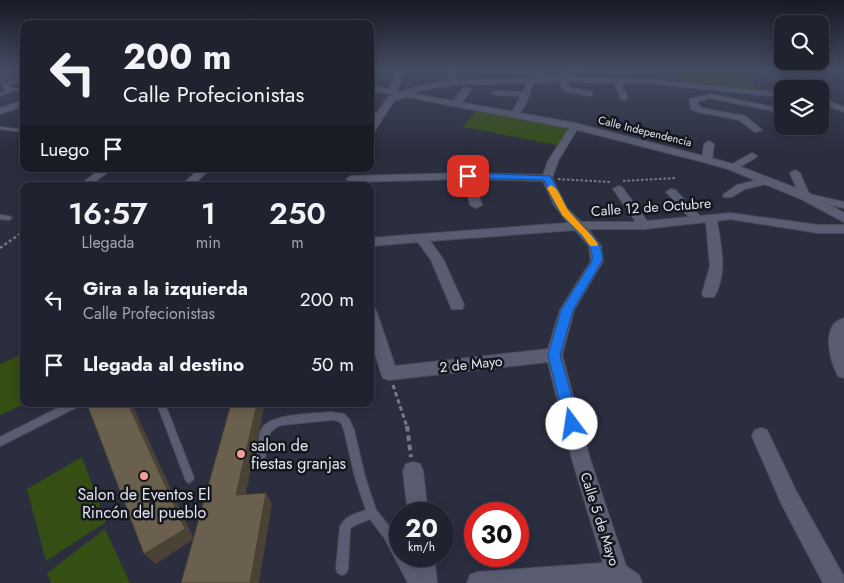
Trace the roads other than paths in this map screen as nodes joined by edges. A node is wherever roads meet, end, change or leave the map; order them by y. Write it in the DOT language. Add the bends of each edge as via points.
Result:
graph roads {
  1 [pos="398,96"];
  2 [pos="415,96"];
  3 [pos="460,96"];
  4 [pos="525,96"];
  5 [pos="710,96"];
  6 [pos="711,96"];
  7 [pos="829,101"];
  8 [pos="829,103"];
  9 [pos="20,104"];
  10 [pos="457,104"];
  11 [pos="844,107"];
  12 [pos="774,109"];
  13 [pos="0,111"];
  14 [pos="515,114"];
  15 [pos="374,124"];
  16 [pos="575,126"];
  17 [pos="0,128"];
  18 [pos="20,130"];
  19 [pos="758,130"];
  20 [pos="709,144"];
  21 [pos="752,156"];
  22 [pos="707,160"];
  23 [pos="732,167"];
  24 [pos="103,172"];
  25 [pos="201,172"];
  26 [pos="795,173"];
  27 [pos="468,176"];
  28 [pos="351,178"];
  29 [pos="547,178"];
  30 [pos="766,181"];
  31 [pos="89,182"];
  32 [pos="190,182"];
  33 [pos="618,189"];
  34 [pos="671,192"];
  35 [pos="728,195"];
  36 [pos="805,196"];
  37 [pos="844,204"];
  38 [pos="476,205"];
  39 [pos="0,218"];
  40 [pos="9,218"];
  41 [pos="844,218"];
  42 [pos="705,219"];
  43 [pos="644,225"];
  44 [pos="579,226"];
  45 [pos="844,229"];
  46 [pos="421,238"];
  47 [pos="374,242"];
  48 [pos="709,294"];
  49 [pos="457,305"];
  50 [pos="844,323"];
  51 [pos="374,326"];
  52 [pos="554,355"];
  53 [pos="844,371"];
  54 [pos="68,407"];
  55 [pos="162,407"];
  56 [pos="761,436"];
  57 [pos="0,442"];
  58 [pos="261,457"];
  59 [pos="413,471"];
  60 [pos="189,478"];
  61 [pos="417,502"];
  62 [pos="372,513"];
  63 [pos="389,535"];
  64 [pos="406,567"];
  65 [pos="424,567"];
  66 [pos="342,569"];
  67 [pos="624,578"];
  68 [pos="414,583"];
  69 [pos="426,583"];
  70 [pos="478,583"];
  71 [pos="835,583"];
  1 -- 15 [label="street" via="391,99"];
  2 -- 10 [label="street, Calle Independencia"];
  3 -- 10 [label="street"];
  4 -- 14 [label="street"];
  5 -- 19 [label="street" via="694,100 694,107 742,118"];
  6 -- 12 [label="street"];
  7 -- 11 [label="street"];
  8 -- 11 [label="street"];
  9 -- 13 [label="street"];
  10 -- 14 [label="street, Calle Independencia"];
  14 -- 16 [label="street, Calle Independencia"];
  16 -- 22 [label="street, Calle Independencia"];
  16 -- 29 [label="street" via="552,161"];
  17 -- 18 [label="lane"];
  20 -- 22 [label="street"];
  21 -- 23 [label="street"];
  22 -- 23 [label="street, Calle Independencia"];
  23 -- 30 [label="street, Calle Independencia"];
  24 -- 31 [label="street"];
  25 -- 32 [label="street"];
  26 -- 36 [label="street"];
  27 -- 28 [label="street"];
  27 -- 29 [label="street"];
  27 -- 38 [label="street"];
  29 -- 44 [label="street" via="566,213"];
  30 -- 35 [label="street" via="741,187"];
  30 -- 36 [label="street, Calle Independencia"];
  33 -- 43 [label="street"];
  34 -- 42 [label="street"];
  36 -- 37 [label="street"];
  36 -- 41 [label="street, Calle Independencia"];
  39 -- 40 [label="lane"];
  42 -- 43 [label="street, Calle 12 de Octubre"];
  42 -- 45 [label="street, Calle 12 de Octubre" via="730,216 818,229"];
  42 -- 48 [label="street" via="717,268"];
  43 -- 44 [label="street, Calle 12 de Octubre"];
  44 -- 46 [label="street, Calle 12 de Octubre"];
  44 -- 52 [label="street" via="592,240 598,257 567,310"];
  46 -- 47 [label="street, Calle 12 de Octubre"];
  46 -- 49 [label="street" via="437,258"];
  50 -- 53 [label="street" via="840,328 837,350"];
  51 -- 52 [label="street, 2 de Mayo" via="389,373"];
  52 -- 67 [label="street, Calle 5 de Mayo" via="581,459"];
  54 -- 57 [label="lane"];
  55 -- 60 [label="lane"];
  56 -- 71 [label="street" via="789,498"];
  58 -- 62 [label="lane" via="265,431 271,425 280,421 341,417 349,430"];
  59 -- 61 [label="street"];
  62 -- 63 [label="lane"];
  62 -- 66 [label="lane" via="349,522 345,527"];
  64 -- 68 [label="lane"];
  65 -- 69 [label="street"];
  67 -- 70 [label="street"];
}
